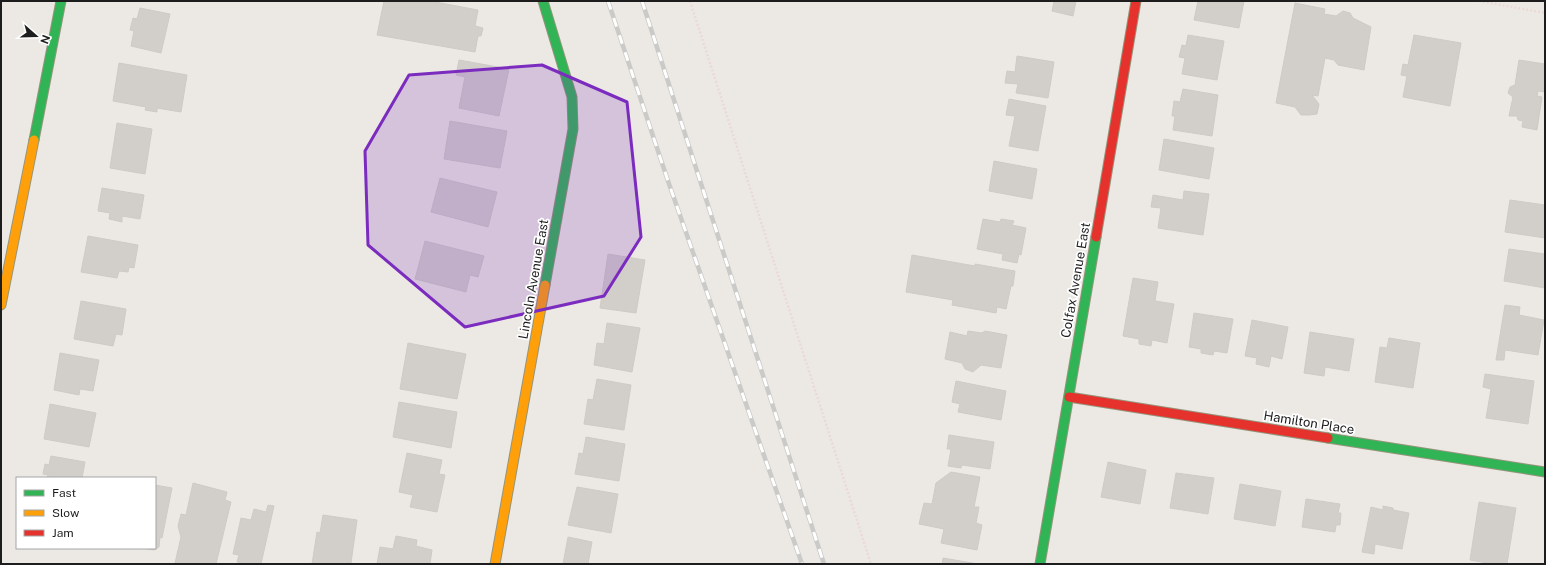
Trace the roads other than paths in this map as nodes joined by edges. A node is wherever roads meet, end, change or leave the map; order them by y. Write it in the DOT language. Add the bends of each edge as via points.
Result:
graph roads {
  1 [pos="61,1"];
  2 [pos="542,1"];
  3 [pos="1136,1"];
  4 [pos="1,305"];
  5 [pos="1068,397"];
  6 [pos="1545,472"];
  7 [pos="495,564"];
  8 [pos="1040,564"];
  1 -- 4 [label="street"];
  2 -- 7 [label="street, Lincoln Avenue East" via="572,97 573,129"];
  3 -- 5 [label="street, Colfax Avenue East"];
  5 -- 6 [label="street, Hamilton Place"];
  5 -- 8 [label="street, Colfax Avenue East"];
}
